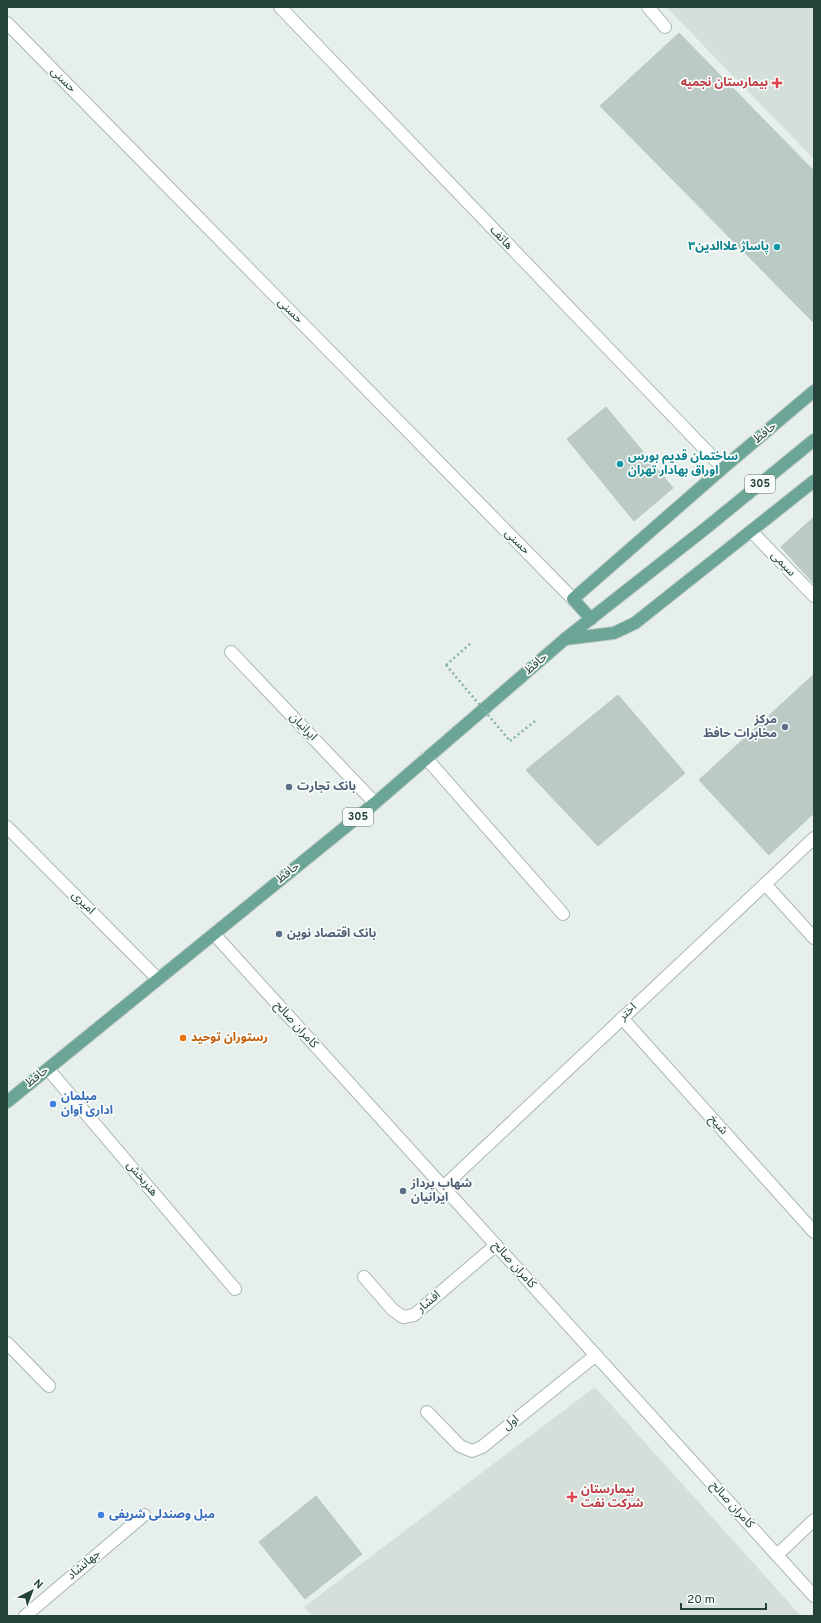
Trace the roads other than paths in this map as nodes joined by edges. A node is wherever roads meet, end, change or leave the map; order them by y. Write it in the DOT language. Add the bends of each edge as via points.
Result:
graph roads {
  1 [pos="280,7"];
  2 [pos="648,7"];
  3 [pos="7,23"];
  4 [pos="665,28"];
  5 [pos="814,391"];
  6 [pos="814,440"];
  7 [pos="723,468"];
  8 [pos="814,481"];
  9 [pos="751,531"];
  10 [pos="814,596"];
  11 [pos="573,599"];
  12 [pos="591,619"];
  13 [pos="565,639"];
  14 [pos="231,652"];
  15 [pos="426,758"];
  16 [pos="375,803"];
  17 [pos="7,827"];
  18 [pos="814,838"];
  19 [pos="765,884"];
  20 [pos="563,914"];
  21 [pos="214,934"];
  22 [pos="814,938"];
  23 [pos="158,979"];
  24 [pos="622,1018"];
  25 [pos="48,1069"];
  26 [pos="7,1102"];
  27 [pos="443,1187"];
  28 [pos="814,1232"];
  29 [pos="496,1245"];
  30 [pos="364,1277"];
  31 [pos="235,1289"];
  32 [pos="7,1343"];
  33 [pos="596,1355"];
  34 [pos="49,1386"];
  35 [pos="427,1412"];
  36 [pos="144,1515"];
  37 [pos="814,1520"];
  38 [pos="777,1555"];
  39 [pos="814,1596"];
  40 [pos="25,1616"];
  1 -- 7 [label="street, هاتف"];
  2 -- 4 [label="street"];
  3 -- 11 [label="street, حسنی"];
  5 -- 7 [label="main road, حافظ"];
  6 -- 12 [label="main road, حافظ / 305"];
  7 -- 11 [label="main road, حافظ"];
  8 -- 9 [label="main road"];
  9 -- 10 [label="street, سیمی"];
  9 -- 13 [label="main road" via="635,623 614,633"];
  11 -- 12 [label="main road"];
  12 -- 13 [label="main road, حافظ / 305"];
  13 -- 15 [label="main road, حافظ / 305"];
  14 -- 16 [label="street, ایرانیان"];
  15 -- 16 [label="main road, حافظ / 305"];
  15 -- 20 [label="street"];
  16 -- 21 [label="main road, حافظ / 305"];
  17 -- 23 [label="street, امیری"];
  18 -- 19 [label="street, اختر"];
  19 -- 22 [label="street"];
  19 -- 24 [label="street, اختر"];
  21 -- 23 [label="main road, حافظ / 305"];
  21 -- 27 [label="street, کامران صالح"];
  23 -- 25 [label="main road, حافظ / 305"];
  24 -- 27 [label="street, اختر"];
  24 -- 28 [label="street, شیخ"];
  25 -- 26 [label="main road, حافظ / 305"];
  25 -- 31 [label="street, هنربخش"];
  27 -- 29 [label="street, کامران صالح"];
  29 -- 30 [label="street, افشار" via="414,1315 403,1317 393,1310"];
  29 -- 33 [label="street, کامران صالح"];
  32 -- 34 [label="street"];
  33 -- 35 [label="street, اول" via="482,1447 472,1451 460,1446"];
  33 -- 38 [label="street, کامران صالح"];
  36 -- 40 [label="street, جهانشاد"];
  37 -- 38 [label="street"];
  38 -- 39 [label="street, کامران صالح"];
}
